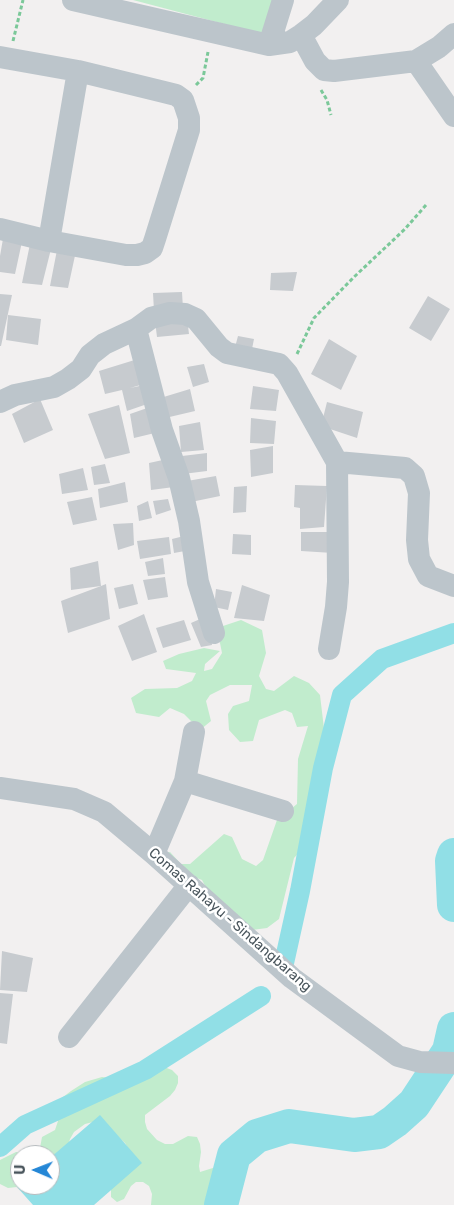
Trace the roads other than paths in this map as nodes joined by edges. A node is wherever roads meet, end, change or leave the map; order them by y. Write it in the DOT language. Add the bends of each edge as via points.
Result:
graph roads {
  1 [pos="73,0"];
  2 [pos="283,0"];
  3 [pos="338,0"];
  4 [pos="454,34"];
  5 [pos="301,35"];
  6 [pos="269,45"];
  7 [pos="4,57"];
  8 [pos="416,61"];
  9 [pos="78,72"];
  10 [pos="454,116"];
  11 [pos="0,229"];
  12 [pos="49,241"];
  13 [pos="136,329"];
  14 [pos="0,402"];
  15 [pos="337,462"];
  16 [pos="454,586"];
  17 [pos="214,633"];
  18 [pos="329,649"];
  19 [pos="194,732"];
  20 [pos="185,781"];
  21 [pos="0,788"];
  22 [pos="283,812"];
  23 [pos="154,854"];
  24 [pos="189,885"];
  25 [pos="69,1037"];
  26 [pos="454,1063"];
  1 -- 6 [label="street"];
  2 -- 6 [label="street"];
  3 -- 5 [label="street"];
  4 -- 8 [label="street"];
  5 -- 6 [label="street" via="290,42"];
  5 -- 8 [label="street" via="324,70"];
  7 -- 9 [label="street"];
  8 -- 10 [label="street"];
  9 -- 12 [label="street"];
  9 -- 12 [label="street" via="176,96 183,100 189,130 152,248 136,256"];
  11 -- 12 [label="street"];
  13 -- 14 [label="street" via="104,344 90,355 81,369 54,387 15,395"];
  13 -- 15 [label="street" via="160,315 185,314 196,319 227,353 279,364"];
  13 -- 17 [label="street" via="162,430 179,478 190,521 198,582"];
  15 -- 16 [label="street" via="405,468 414,476 419,493 419,559 428,576"];
  15 -- 18 [label="street" via="338,582"];
  19 -- 20 [label="street"];
  20 -- 22 [label="street"];
  20 -- 23 [label="street"];
  21 -- 23 [label="street, Comas Rahayu - Sindangbarang" via="74,798 104,812"];
  23 -- 24 [label="street, Comas Rahayu - Sindangbarang"];
  24 -- 25 [label="street"];
  24 -- 26 [label="street, Comas Rahayu - Sindangbarang" via="292,978 398,1056 420,1062"];
}
